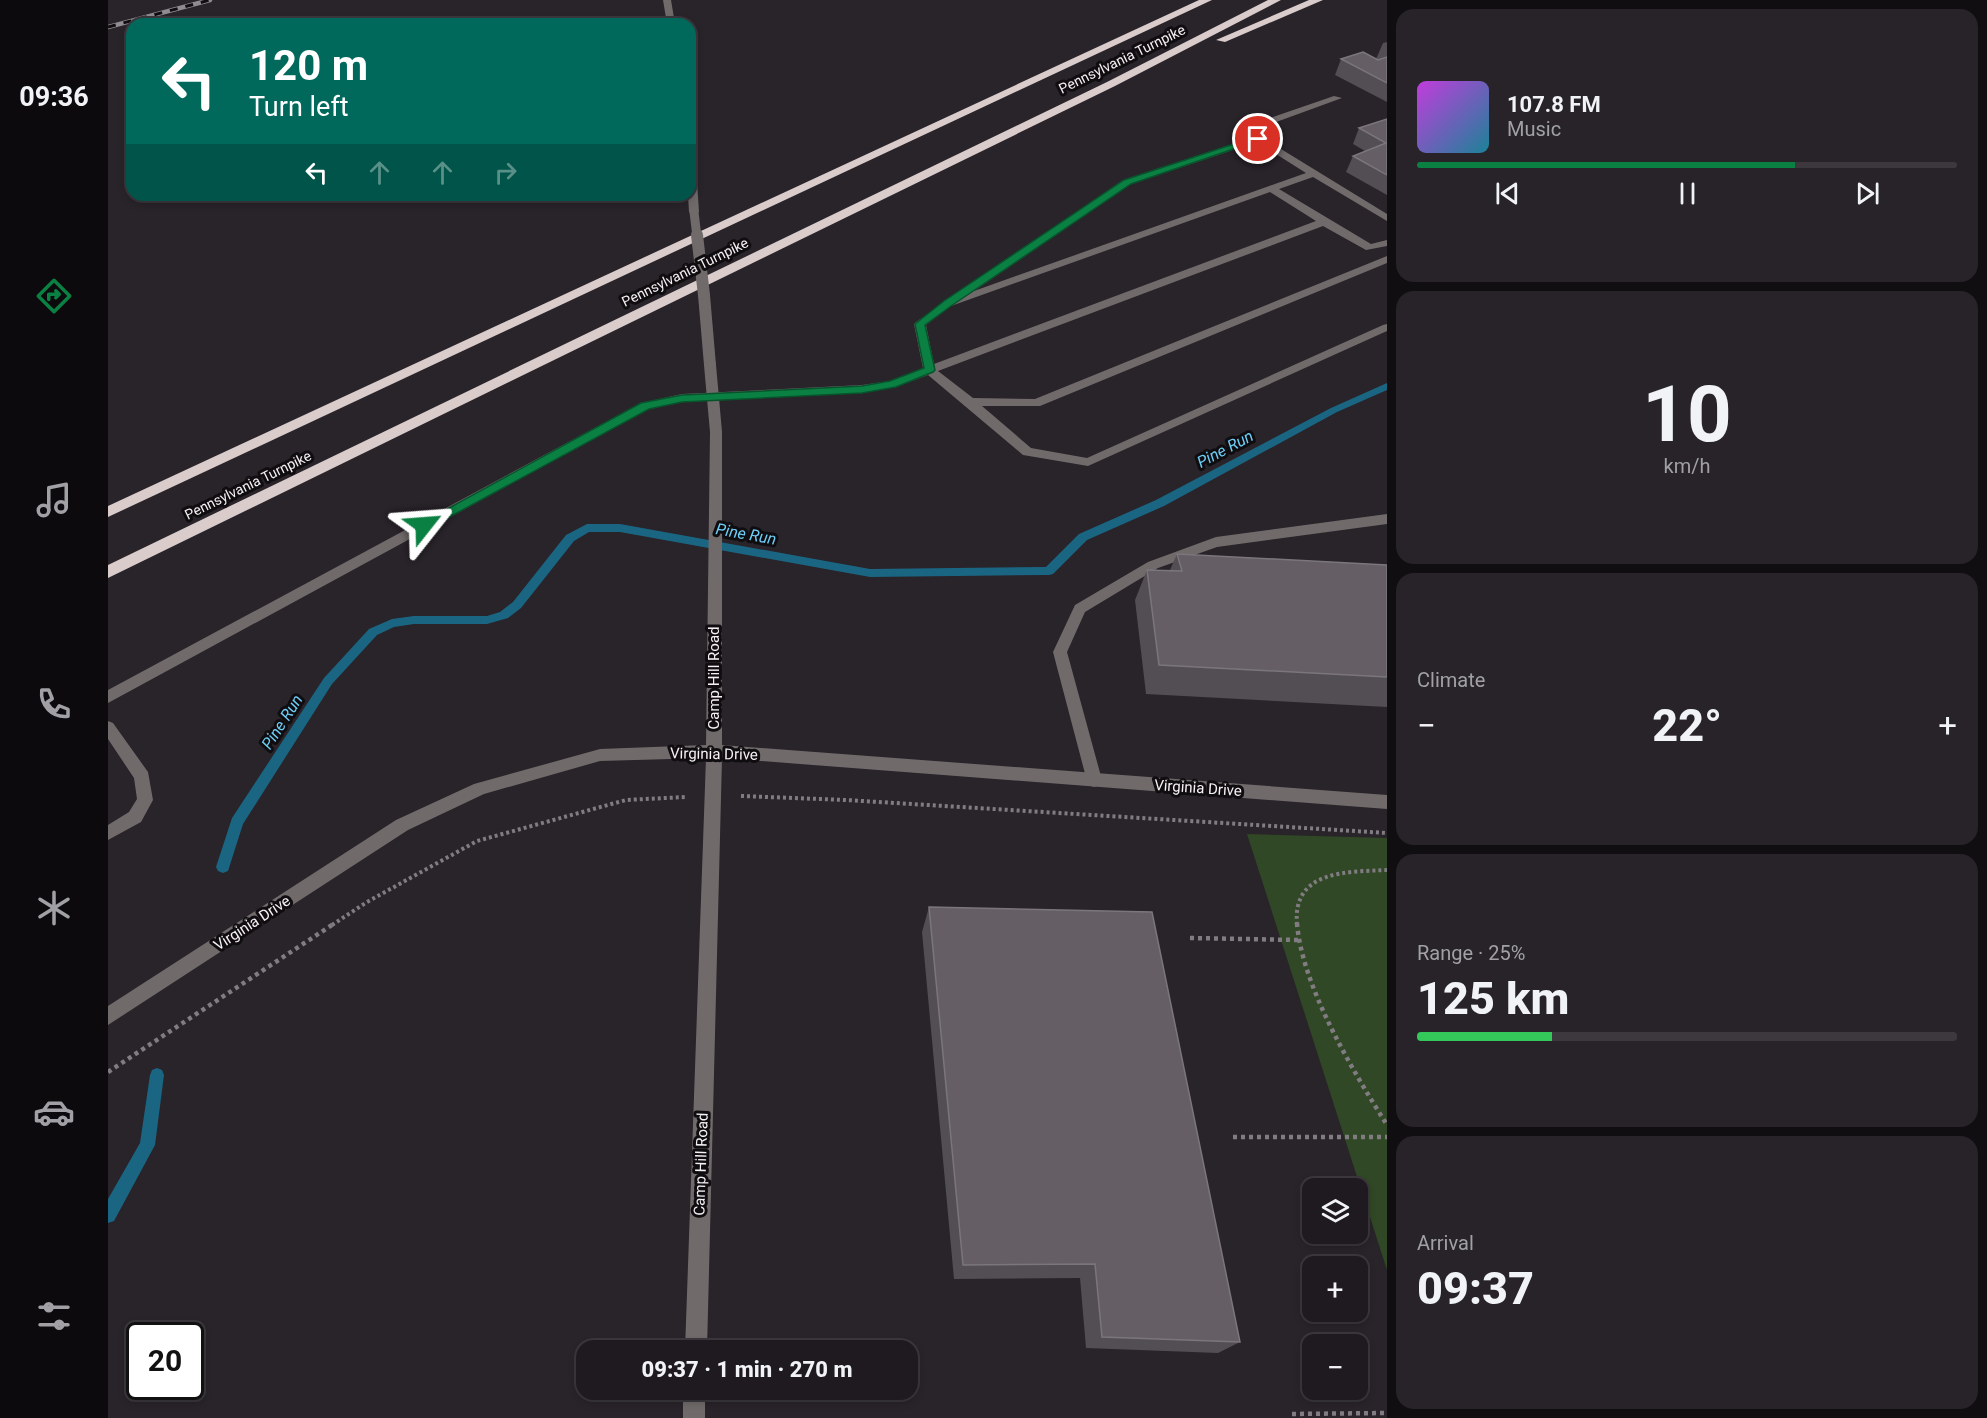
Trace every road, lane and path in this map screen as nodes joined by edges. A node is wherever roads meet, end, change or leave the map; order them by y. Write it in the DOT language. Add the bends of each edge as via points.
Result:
graph roads {
  1 [pos="667,0"];
  2 [pos="1207,0"];
  3 [pos="1276,0"];
  4 [pos="1318,0"];
  5 [pos="670,18"];
  6 [pos="1111,84"];
  7 [pos="1337,98"];
  8 [pos="1258,139"];
  9 [pos="1314,174"];
  10 [pos="1271,188"];
  11 [pos="693,201"];
  12 [pos="1387,218"];
  13 [pos="1324,222"];
  14 [pos="1387,243"];
  15 [pos="1387,259"];
  16 [pos="947,304"];
  17 [pos="1387,327"];
  18 [pos="929,370"];
  19 [pos="969,402"];
  20 [pos="108,512"];
  21 [pos="1387,519"];
  22 [pos="108,572"];
  23 [pos="108,697"];
  24 [pos="108,727"];
  25 [pos="714,751"];
  26 [pos="1094,780"];
  27 [pos="1387,802"];
  28 [pos="108,833"];
  29 [pos="1387,870"];
  30 [pos="1190,938"];
  31 [pos="1298,940"];
  32 [pos="108,1016"];
  33 [pos="1387,1125"];
  34 [pos="1233,1137"];
  35 [pos="1387,1137"];
  36 [pos="696,1340"];
  37 [pos="694,1400"];
  38 [pos="1387,1413"];
  39 [pos="1292,1414"];
  40 [pos="694,1418"];
  1 -- 5 [label="street"];
  2 -- 20 [label="highway, Pennsylvania Turnpike"];
  3 -- 6 [label="highway, Pennsylvania Turnpike"];
  4 -- 6 [label="highway"];
  6 -- 22 [label="highway, Pennsylvania Turnpike"];
  7 -- 8 [label="street" via="1261,124"];
  8 -- 9 [label="street"];
  8 -- 16 [label="street" via="1127,182"];
  9 -- 10 [label="street"];
  9 -- 12 [label="street"];
  10 -- 13 [label="street"];
  10 -- 16 [label="street"];
  11 -- 25 [label="street, Camp Hill Road, bridge" via="716,432"];
  13 -- 14 [label="street" via="1370,249"];
  13 -- 18 [label="street"];
  15 -- 19 [label="street" via="1036,403"];
  16 -- 18 [label="street" via="920,324"];
  17 -- 19 [label="street" via="1088,462 1027,452"];
  18 -- 19 [label="street"];
  18 -- 23 [label="street" via="892,384 862,389 682,398 645,406"];
  21 -- 26 [label="street" via="1216,542 1153,565 1080,609 1060,651"];
  24 -- 28 [label="street" via="142,777 145,800 135,817"];
  25 -- 26 [label="street, Virginia Drive"];
  25 -- 32 [label="street, Virginia Drive" via="600,755 480,789 402,825"];
  25 -- 36 [label="street, Camp Hill Road"];
  26 -- 27 [label="street, Virginia Drive"];
  29 -- 31 [label="path" via="1334,874 1303,890 1295,907"];
  30 -- 31 [label="path"];
  31 -- 33 [label="path" via="1334,1035"];
  34 -- 35 [label="path"];
  37 -- 40 [label="street"];
  38 -- 39 [label="path"];
}
